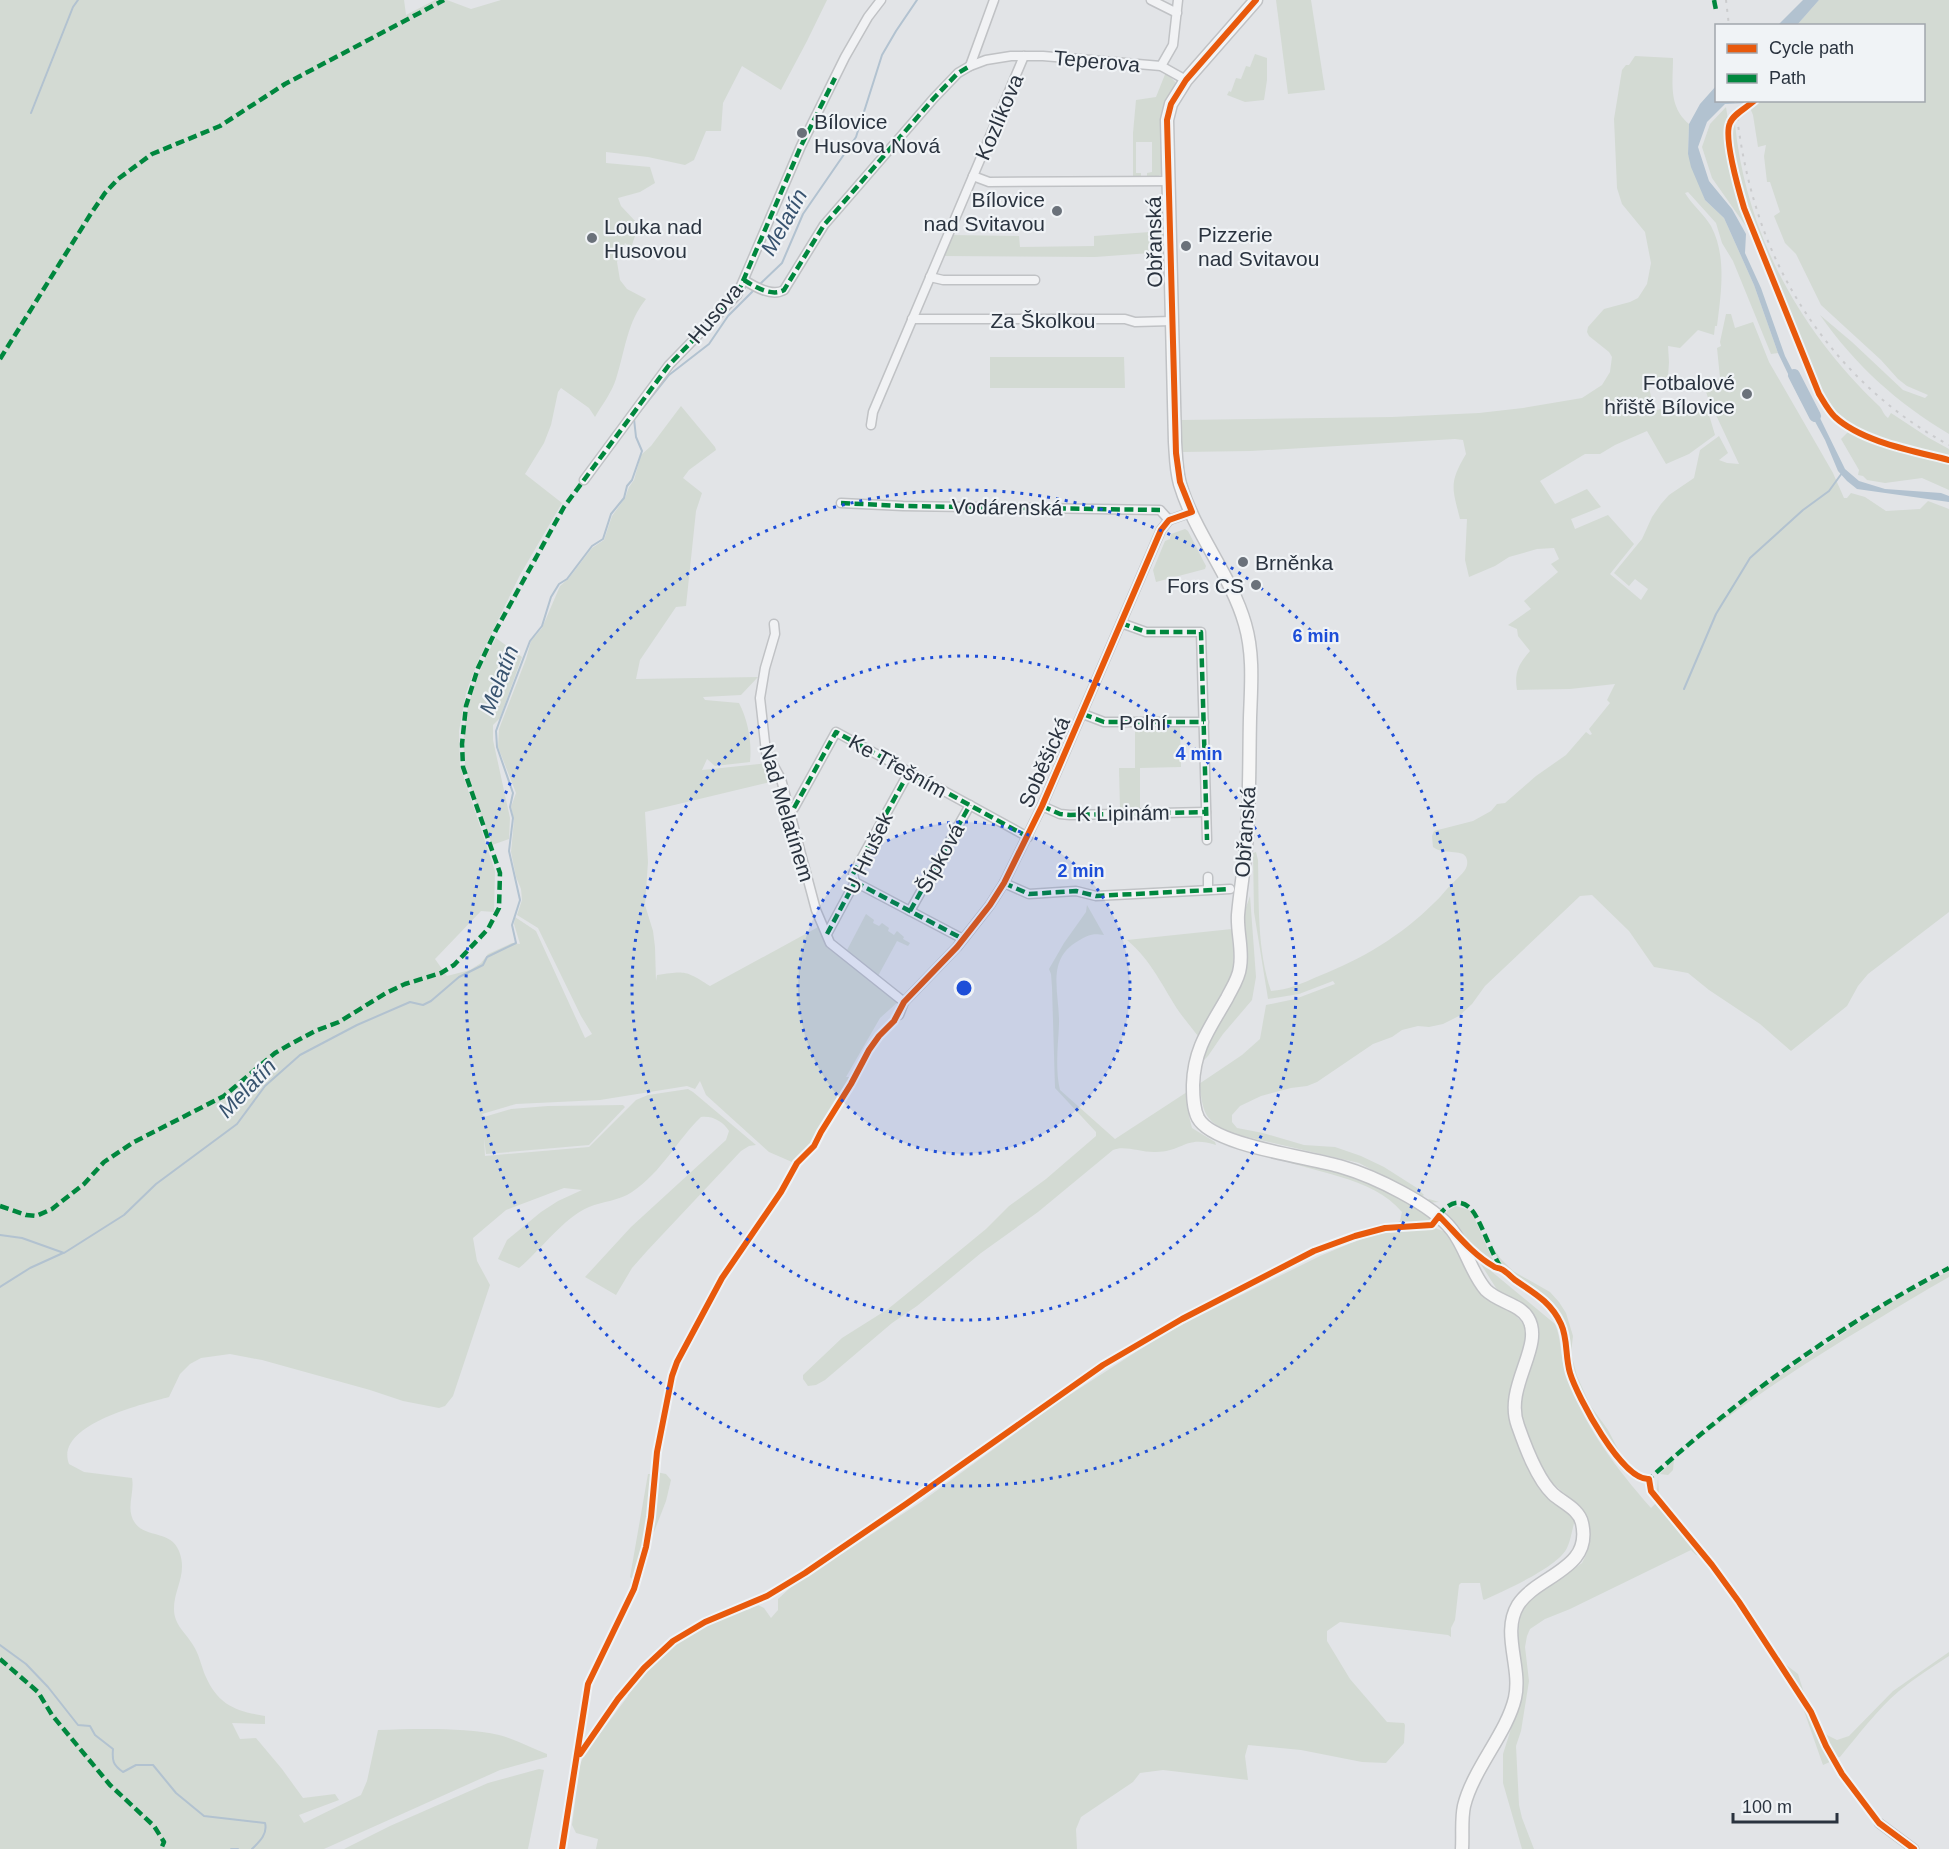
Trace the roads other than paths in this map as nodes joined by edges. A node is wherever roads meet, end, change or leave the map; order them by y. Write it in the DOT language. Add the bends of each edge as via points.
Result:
graph roads {
  1 [pos="881,0"];
  2 [pos="994,0"];
  3 [pos="1151,0"];
  4 [pos="1178,0"];
  5 [pos="1256,0"];
  6 [pos="1177,13"];
  7 [pos="1024,56"];
  8 [pos="970,66"];
  9 [pos="1161,66"];
  10 [pos="1186,80"];
  11 [pos="973,176"];
  12 [pos="1168,181"];
  13 [pos="930,277"];
  14 [pos="744,280"];
  15 [pos="1035,280"];
  16 [pos="912,319"];
  17 [pos="1172,321"];
  18 [pos="871,424"];
  19 [pos="584,480"];
  20 [pos="841,502"];
  21 [pos="1192,512"];
  22 [pos="1169,520"];
  23 [pos="1121,623"];
  24 [pos="774,624"];
  25 [pos="1083,714"];
  26 [pos="1204,722"];
  27 [pos="909,772"];
  28 [pos="795,801"];
  29 [pos="970,805"];
  30 [pos="1042,806"];
  31 [pos="1206,812"];
  32 [pos="1028,837"];
  33 [pos="1207,840"];
  34 [pos="1208,878"];
  35 [pos="855,882"];
  36 [pos="1004,883"];
  37 [pos="1208,889"];
  38 [pos="1230,890"];
  39 [pos="910,911"];
  40 [pos="827,934"];
  41 [pos="963,939"];
  42 [pos="904,1002"];
  43 [pos="898,1014"];
  44 [pos="1879,1823"];
  45 [pos="1462,1849"];
  46 [pos="1914,1849"];
  1 -- 14 [label="street, Husova" via="845,57 801,146"];
  2 -- 8 [label="street"];
  3 -- 6 [label="street"];
  4 -- 6 [label="street"];
  5 -- 10 [label="main road, Obřanská"];
  6 -- 9 [label="street" via="1173,45"];
  7 -- 8 [label="street, Teperova"];
  7 -- 9 [label="street, Teperova"];
  7 -- 11 [label="street, Kozlíkova"];
  8 -- 14 [label="street" via="934,98 824,225 784,290 774,293"];
  9 -- 10 [label="street, Teperova"];
  10 -- 12 [label="main road, Obřanská" via="1167,120"];
  11 -- 12 [label="street" via="989,182"];
  11 -- 13 [label="street, Kozlíkova"];
  12 -- 17 [label="main road, Obřanská"];
  13 -- 15 [label="street"];
  13 -- 16 [label="street, Kozlíkova"];
  14 -- 19 [label="street, Husova" via="737,295 669,365"];
  16 -- 17 [label="street, Za Školkou"];
  16 -- 18 [label="street, Kozlíkova"];
  17 -- 21 [label="main road, Obřanská" via="1176,463"];
  20 -- 22 [label="street, Vodárenská" via="1160,510"];
  21 -- 22 [label="street"];
  21 -- 45 [label="main road, Obřanská" via="1239,608 1251,664 1248,822 1238,919 1240,967 1199,1048 1193,1088 1197,1116 1216,1134 1360,1173 1439,1216 1455,1234 1485,1288 1522,1311 1529,1320 1532,1343 1515,1392 1516,1422 1546,1487 1577,1512 1582,1523 1582,1544 1575,1558 1531,1590 1514,1614 1510,1627 1517,1680 1515,1700 1464,1807"];
  22 -- 23 [label="street, Soběšická" via="1156,540"];
  23 -- 25 [label="street, Soběšická"];
  23 -- 26 [label="street" via="1146,632 1201,632"];
  24 -- 40 [label="street, Nad Melatínem" via="760,698 766,749 781,779 816,910"];
  25 -- 26 [label="street, Polní" via="1104,722"];
  25 -- 30 [label="street, Soběšická"];
  26 -- 31 [label="street"];
  27 -- 28 [label="street, Ke Třešním" via="836,732"];
  27 -- 29 [label="street, Ke Třešním"];
  27 -- 35 [label="street, U Hrušek" via="853,873"];
  29 -- 32 [label="street, Ke Třešním"];
  29 -- 39 [label="street, Šípková"];
  30 -- 31 [label="street, K Lipinám" via="1070,815"];
  30 -- 32 [label="street, Soběšická"];
  31 -- 33 [label="street"];
  32 -- 36 [label="street, Soběšická"];
  34 -- 37 [label="street"];
  35 -- 39 [label="street"];
  35 -- 40 [label="street, U Hrušek"];
  36 -- 37 [label="street" via="1034,894 1076,891 1096,896"];
  36 -- 41 [label="street, Soběšická"];
  37 -- 38 [label="street"];
  39 -- 41 [label="street"];
  40 -- 42 [label="street, Nad Melatínem" via="830,943"];
  41 -- 42 [label="street, Soběšická"];
  42 -- 43 [label="street, Soběšická"];
  44 -- 46 [label="street"];
}
